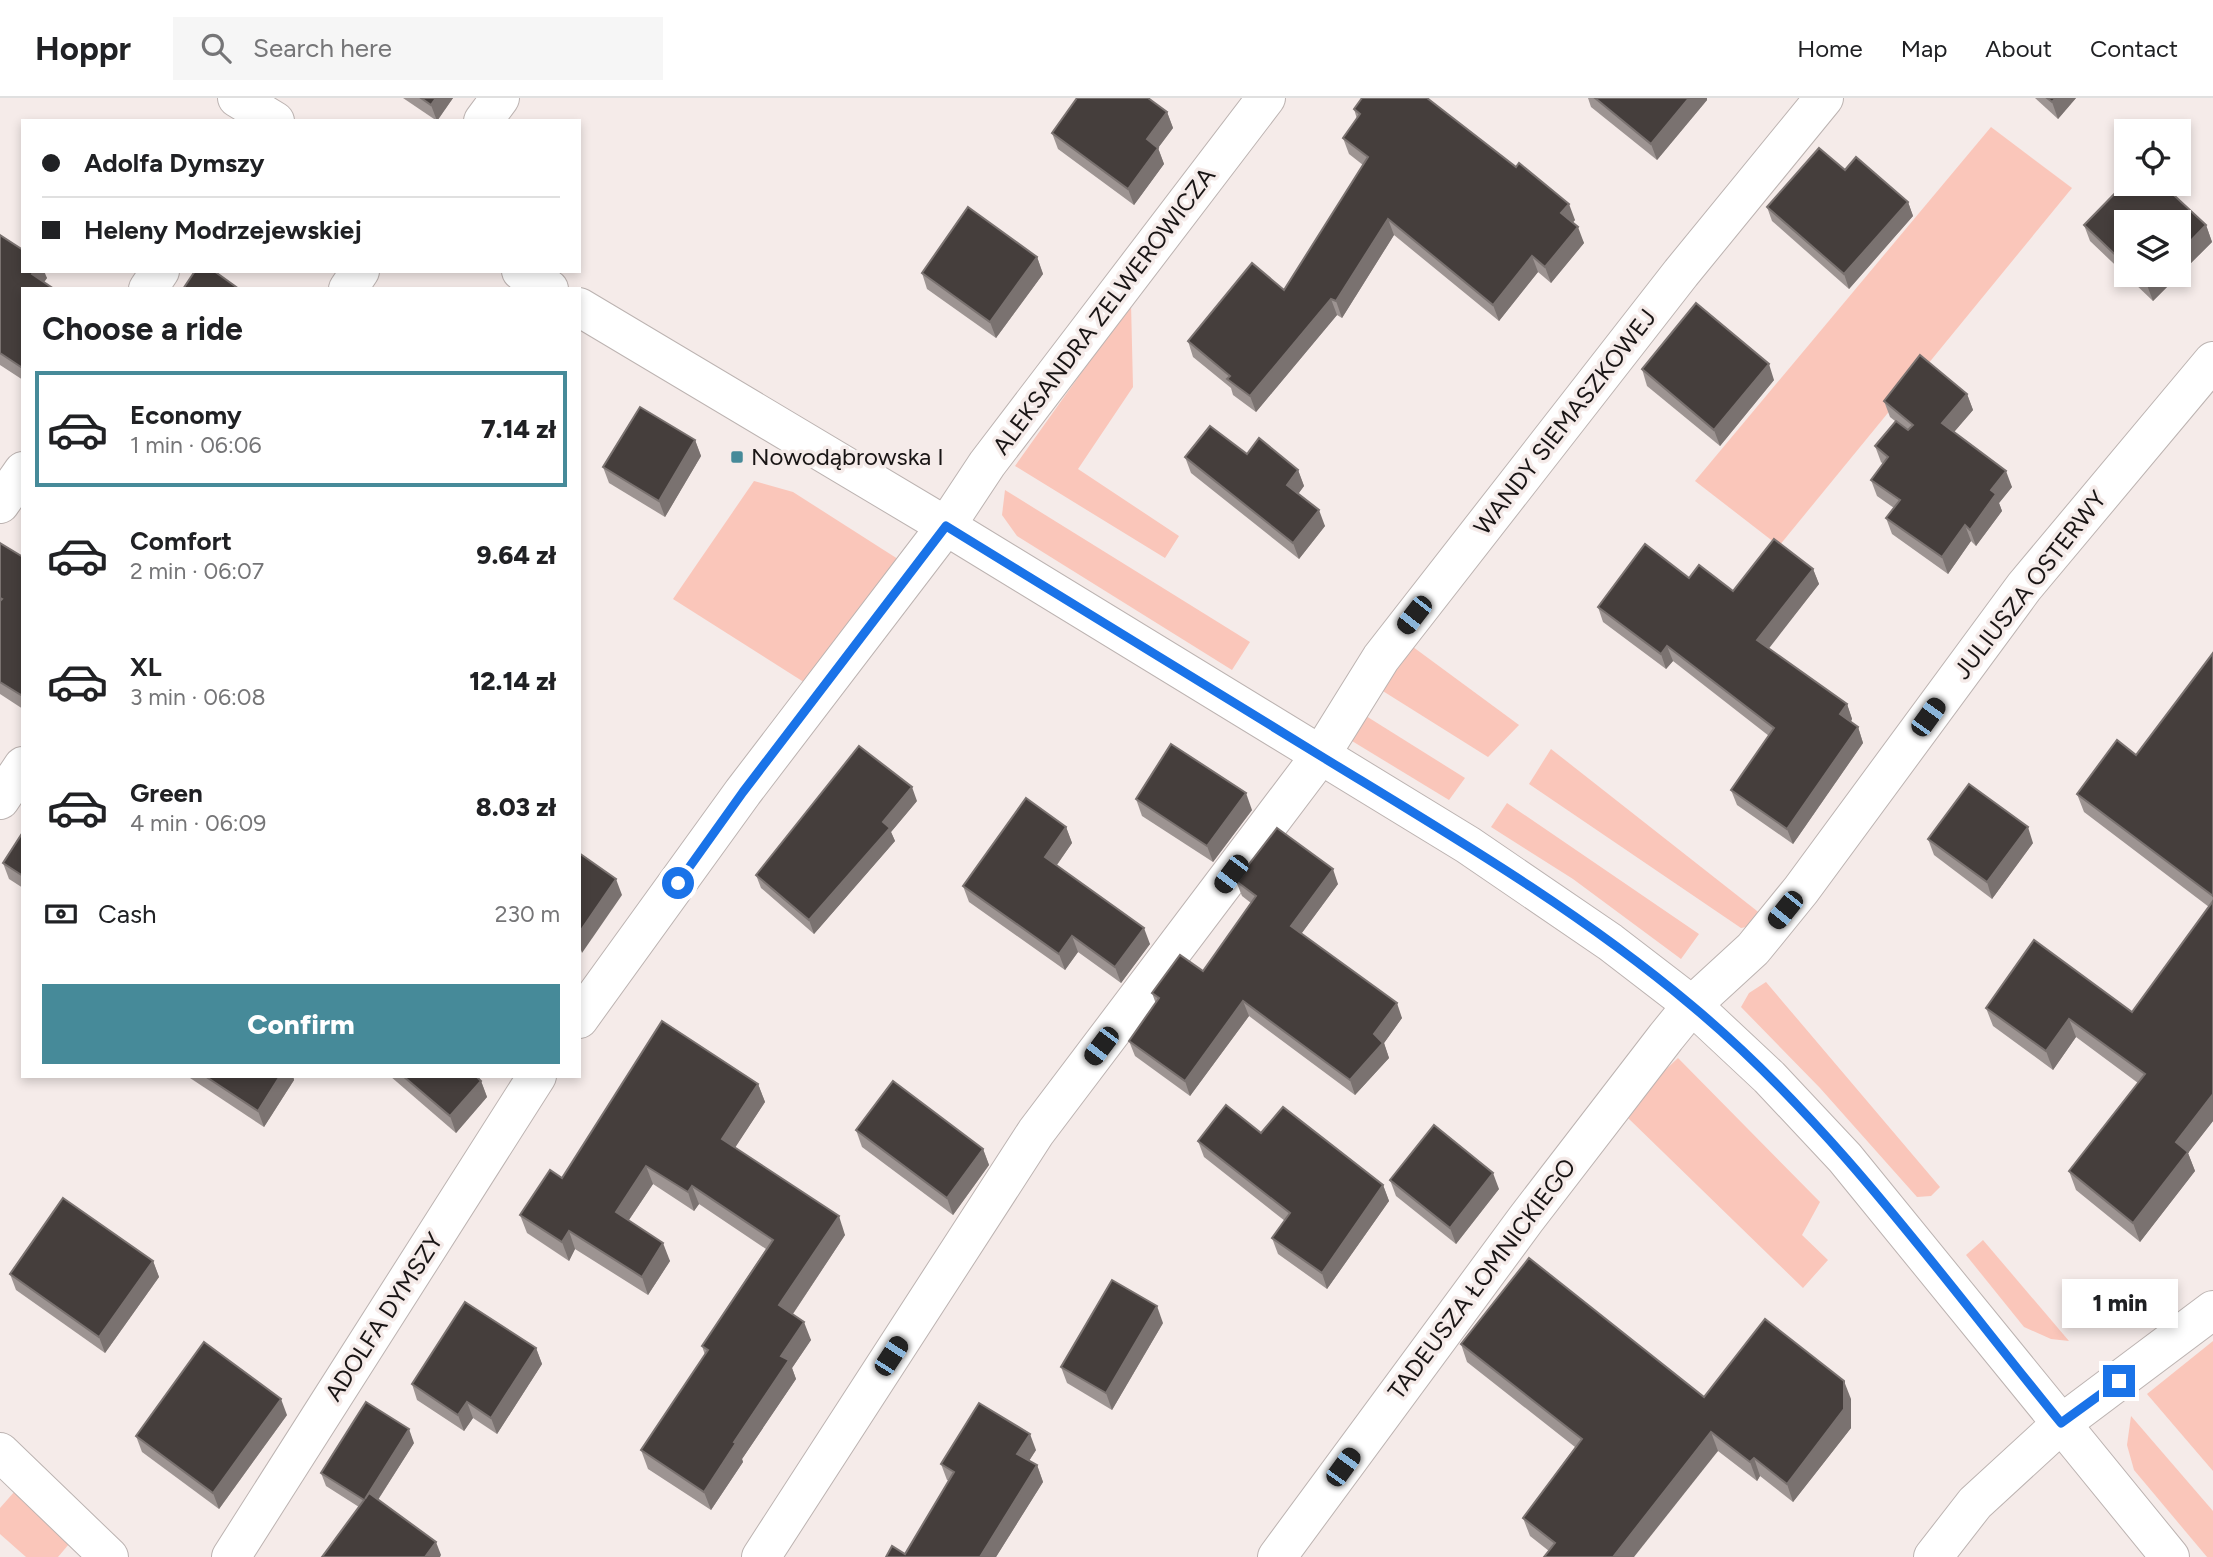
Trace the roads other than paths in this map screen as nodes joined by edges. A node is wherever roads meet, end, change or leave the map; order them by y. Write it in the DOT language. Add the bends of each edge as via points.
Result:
graph roads {
  1 [pos="499,98"];
  2 [pos="1266,98"];
  3 [pos="1824,98"];
  4 [pos="484,119"];
  5 [pos="524,273"];
  6 [pos="546,287"];
  7 [pos="581,308"];
  8 [pos="2213,361"];
  9 [pos="21,474"];
  10 [pos="0,504"];
  11 [pos="946,526"];
  12 [pos="1321,756"];
  13 [pos="21,769"];
  14 [pos="0,800"];
  15 [pos="1692,1005"];
  16 [pos="581,1016"];
  17 [pos="536,1078"];
  18 [pos="2213,1310"];
  19 [pos="2061,1423"];
  20 [pos="0,1452"];
  21 [pos="109,1557"];
  22 [pos="231,1557"];
  23 [pos="761,1557"];
  24 [pos="1277,1557"];
  25 [pos="1933,1557"];
  26 [pos="2170,1557"];
  1 -- 4 [label="street"];
  2 -- 11 [label="street, ALEKSANDRA ZELWEROWICZA" via="987,464"];
  3 -- 12 [label="street, WANDY SIEMASZKOWEJ" via="1681,273 1381,658"];
  5 -- 6 [label="street"];
  7 -- 11 [label="street"];
  8 -- 15 [label="street, JULIUSZA OSTERWY" via="2024,587 1753,949"];
  9 -- 10 [label="street"];
  11 -- 12 [label="street"];
  11 -- 16 [label="street" via="743,792"];
  12 -- 15 [label="street" via="1468,845 1610,942"];
  12 -- 23 [label="street, WANDY SIEMASZKOWEJ" via="1036,1132"];
  13 -- 14 [label="street"];
  15 -- 19 [label="street" via="1769,1077 1845,1158"];
  15 -- 24 [label="street, TADEUSZA ŁOMNICKIEGO" via="1534,1208"];
  17 -- 22 [label="street, ADOLFA DYMSZY"];
  18 -- 19 [label="street"];
  19 -- 25 [label="street" via="1975,1503"];
  19 -- 26 [label="street"];
  20 -- 21 [label="street"];
}
